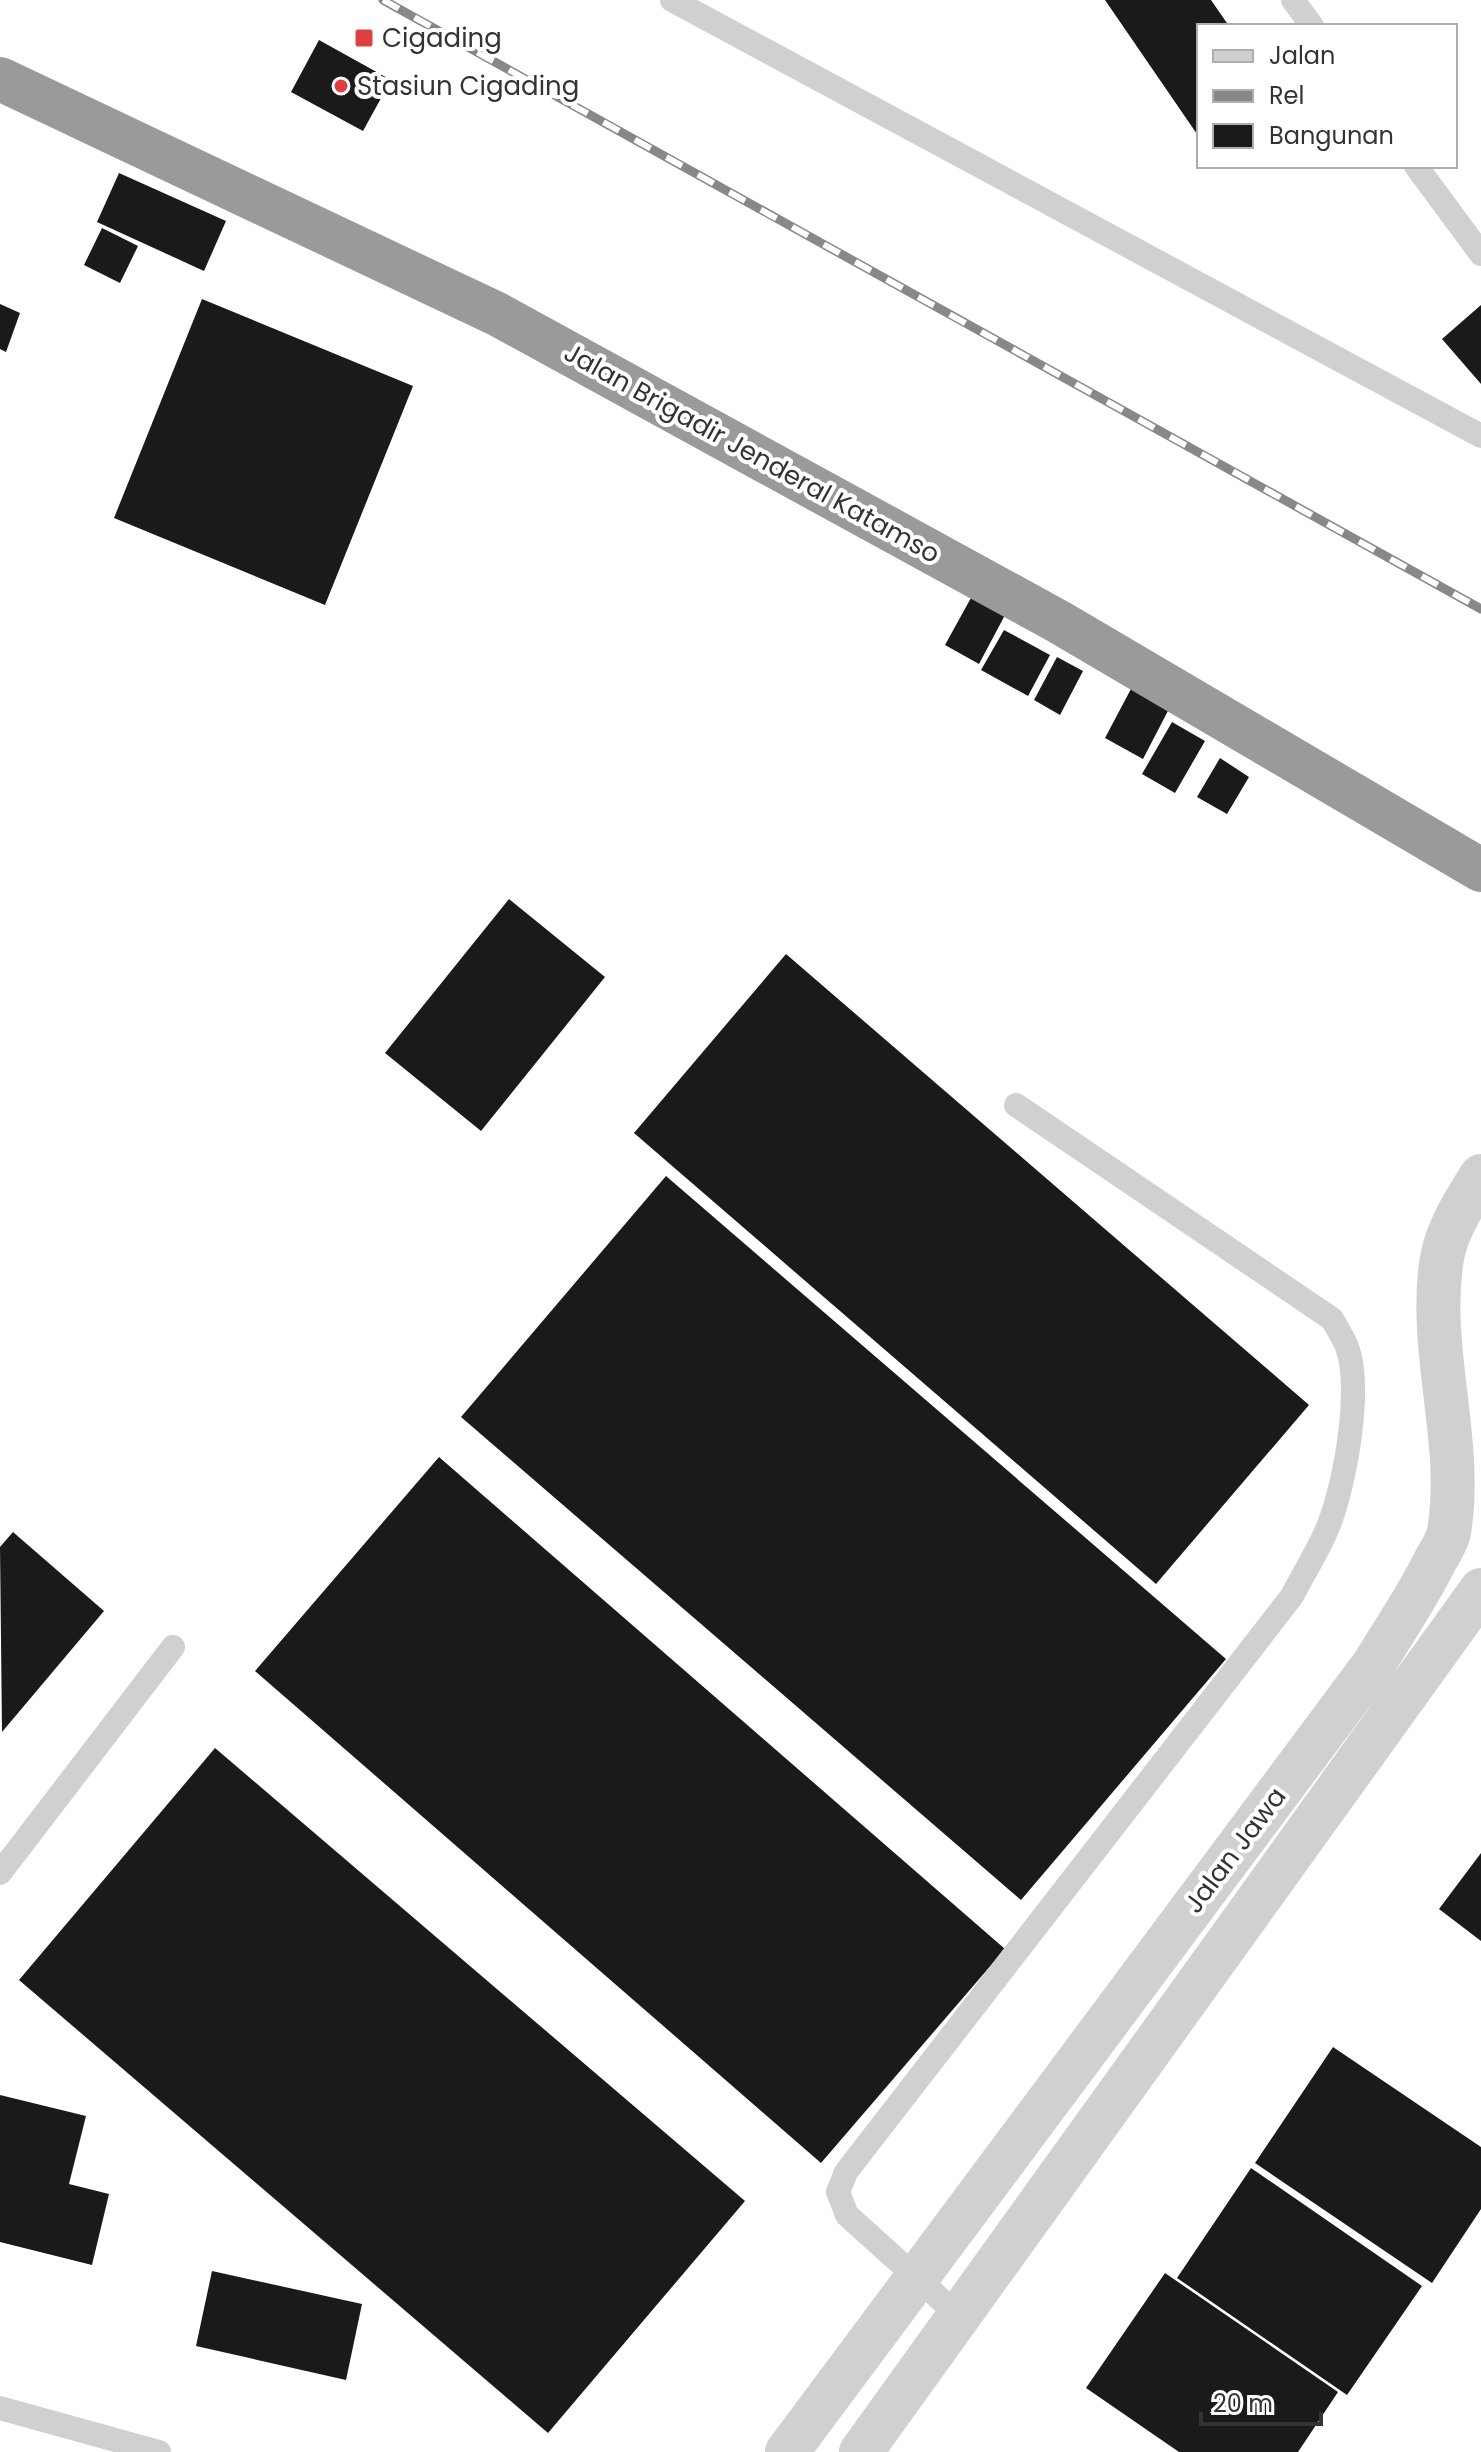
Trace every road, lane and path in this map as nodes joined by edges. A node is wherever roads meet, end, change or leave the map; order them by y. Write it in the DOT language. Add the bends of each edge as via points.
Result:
graph roads {
  1 [pos="672,0"];
  2 [pos="1293,0"];
  3 [pos="1311,24"];
  4 [pos="0,79"];
  5 [pos="1417,168"];
  6 [pos="1481,254"];
  7 [pos="1481,436"];
  8 [pos="1481,870"];
  9 [pos="1016,1105"];
  10 [pos="1481,1176"];
  11 [pos="1481,1590"];
  12 [pos="173,1647"];
  13 [pos="0,1873"];
  14 [pos="916,2277"];
  15 [pos="959,2316"];
  16 [pos="0,2408"];
  17 [pos="159,2452"];
  18 [pos="787,2452"];
  19 [pos="861,2452"];
  1 -- 7 [label="lane"];
  2 -- 3 [label="lane"];
  4 -- 8 [label="highway, Jalan Brigadir Jenderal Katamso" via="497,314 1059,622"];
  5 -- 6 [label="lane"];
  9 -- 14 [label="lane" via="1332,1319 1348,1348 1351,1432 1326,1533 1292,1596 846,2172 838,2192 847,2215"];
  10 -- 14 [label="street, Jalan Jawa" via="1458,1212 1442,1256 1438,1298 1452,1498 1448,1535 1423,1586 1374,1664"];
  11 -- 15 [label="street, Jalan Jawa"];
  12 -- 13 [label="lane"];
  14 -- 15 [label="lane"];
  14 -- 18 [label="street, Jalan Jawa"];
  15 -- 19 [label="street, Jalan Jawa"];
  16 -- 17 [label="lane"];
}
